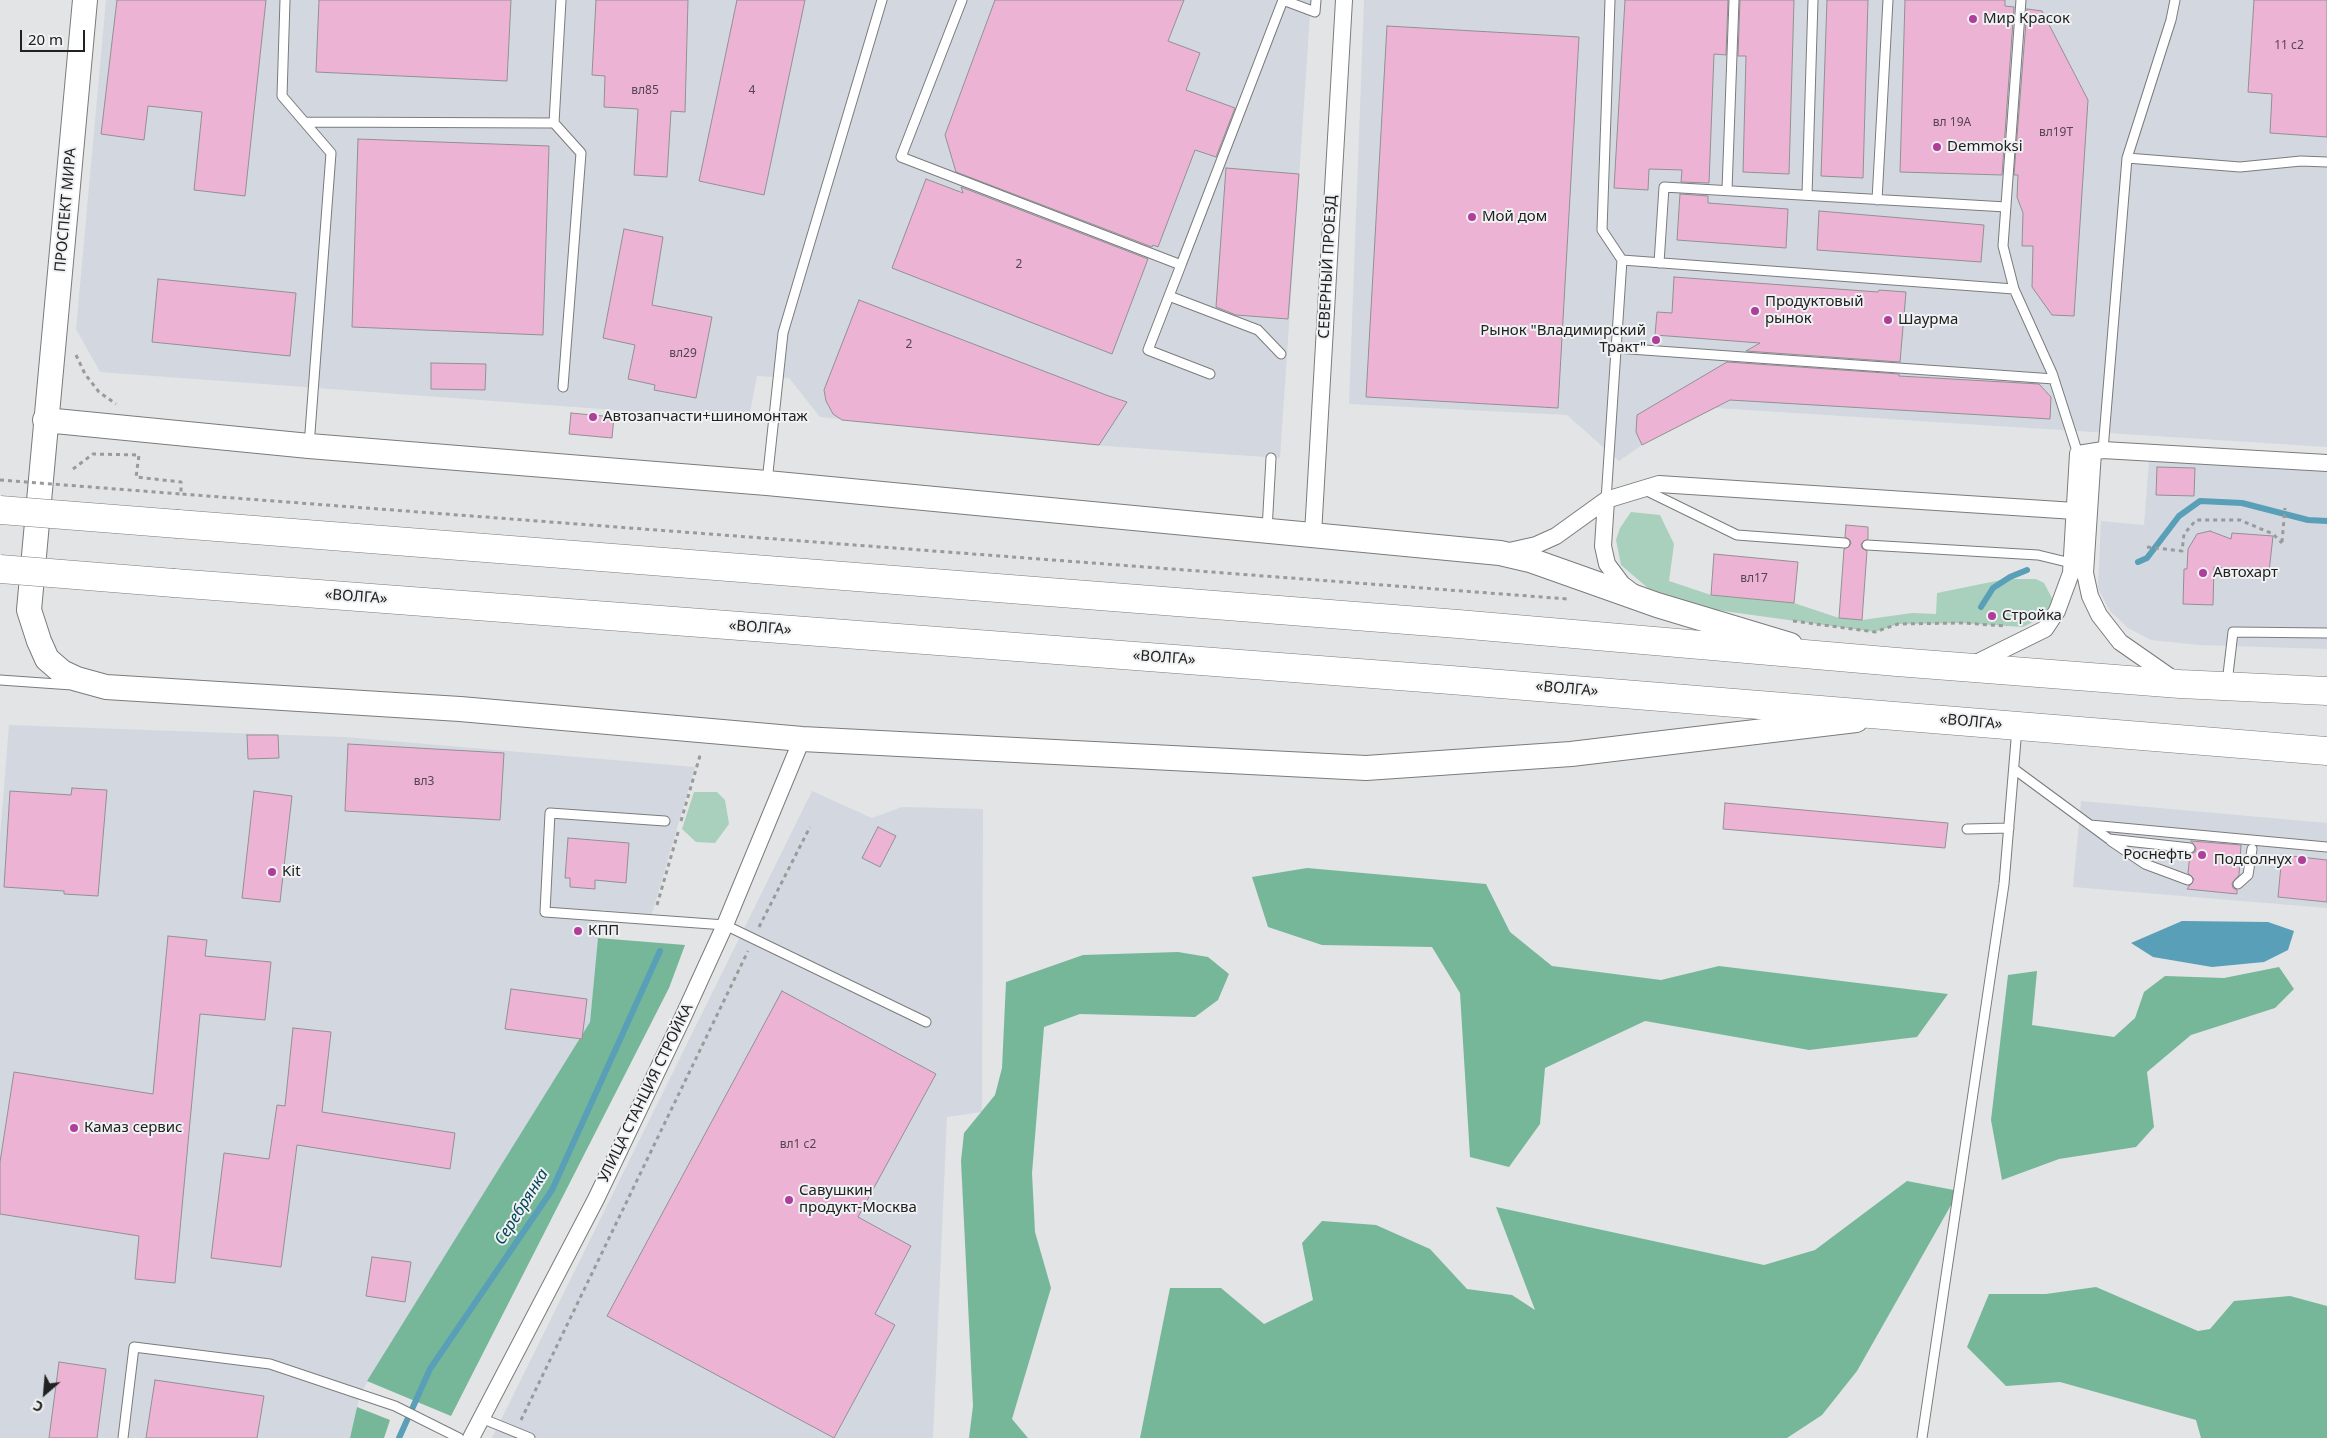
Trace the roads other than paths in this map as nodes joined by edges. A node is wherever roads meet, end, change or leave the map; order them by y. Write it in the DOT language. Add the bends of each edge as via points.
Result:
graph roads {
  1 [pos="84,0"];
  2 [pos="285,0"];
  3 [pos="561,0"];
  4 [pos="882,0"];
  5 [pos="962,0"];
  6 [pos="1316,0"];
  7 [pos="1344,0"];
  8 [pos="1610,0"];
  9 [pos="1734,0"];
  10 [pos="1813,0"];
  11 [pos="1888,0"];
  12 [pos="2020,0"];
  13 [pos="2175,0"];
  14 [pos="305,122"];
  15 [pos="554,123"];
  16 [pos="2127,158"];
  17 [pos="2327,162"];
  18 [pos="1727,190"];
  19 [pos="1807,195"];
  20 [pos="1877,200"];
  21 [pos="2006,207"];
  22 [pos="1622,260"];
  23 [pos="1659,263"];
  24 [pos="1181,265"];
  25 [pos="2014,289"];
  26 [pos="1169,296"];
  27 [pos="1616,348"];
  28 [pos="1281,354"];
  29 [pos="1210,374"];
  30 [pos="2054,378"];
  31 [pos="563,387"];
  32 [pos="45,420"];
  33 [pos="309,446"];
  34 [pos="2091,452"];
  35 [pos="1271,458"];
  36 [pos="2327,463"];
  37 [pos="767,483"];
  38 [pos="1643,489"];
  39 [pos="1606,500"];
  40 [pos="0,510"];
  41 [pos="2075,511"];
  42 [pos="1267,530"];
  43 [pos="1312,534"];
  44 [pos="1844,543"];
  45 [pos="1867,545"];
  46 [pos="1500,553"];
  47 [pos="2071,563"];
  48 [pos="0,568"];
  49 [pos="1644,600"];
  50 [pos="2327,633"];
  51 [pos="1828,657"];
  52 [pos="1967,667"];
  53 [pos="0,680"];
  54 [pos="2180,684"];
  55 [pos="2227,686"];
  56 [pos="106,687"];
  57 [pos="2327,691"];
  58 [pos="1897,715"];
  59 [pos="2018,726"];
  60 [pos="802,739"];
  61 [pos="2327,751"];
  62 [pos="2014,769"];
  63 [pos="665,821"];
  64 [pos="2090,825"];
  65 [pos="2009,828"];
  66 [pos="1967,829"];
  67 [pos="2109,839"];
  68 [pos="2266,841"];
  69 [pos="2327,846"];
  70 [pos="2190,848"];
  71 [pos="2252,849"];
  72 [pos="2241,852"];
  73 [pos="2188,880"];
  74 [pos="2238,884"];
  75 [pos="725,925"];
  76 [pos="926,1022"];
  77 [pos="481,1418"];
  78 [pos="123,1438"];
  79 [pos="459,1438"];
  80 [pos="471,1438"];
  81 [pos="530,1438"];
  82 [pos="1922,1438"];
  1 -- 32 [label="street, ПРОСПЕКТ МИРА"];
  2 -- 14 [label="lane" via="282,96"];
  3 -- 15 [label="lane"];
  4 -- 37 [label="lane" via="783,333"];
  5 -- 24 [label="lane" via="901,157"];
  6 -- 24 [label="lane" via="1315,12 1283,0"];
  7 -- 43 [label="street, СЕВЕРНЫЙ ПРОЕЗД"];
  8 -- 22 [label="lane" via="1602,230"];
  9 -- 18 [label="lane"];
  10 -- 19 [label="lane"];
  11 -- 20 [label="lane"];
  12 -- 21 [label="lane"];
  13 -- 16 [label="lane"];
  14 -- 15 [label="lane"];
  14 -- 33 [label="lane" via="331,152"];
  15 -- 31 [label="lane" via="581,153"];
  16 -- 17 [label="lane" via="2240,167"];
  16 -- 34 [label="lane"];
  18 -- 19 [label="lane"];
  18 -- 23 [label="lane" via="1664,187"];
  19 -- 20 [label="lane"];
  20 -- 21 [label="lane"];
  21 -- 25 [label="lane" via="2003,246"];
  22 -- 23 [label="lane"];
  22 -- 27 [label="lane"];
  23 -- 25 [label="lane"];
  24 -- 26 [label="lane"];
  25 -- 30 [label="lane"];
  26 -- 28 [label="lane" via="1258,330"];
  26 -- 29 [label="lane" via="1148,350"];
  27 -- 30 [label="lane"];
  27 -- 39 [label="lane"];
  30 -- 34 [label="lane"];
  32 -- 33 [label="street"];
  32 -- 56 [label="street, ПРОСПЕКТ МИРА" via="29,610 47,659 62,672"];
  33 -- 37 [label="street"];
  34 -- 36 [label="street"];
  34 -- 41 [label="street"];
  34 -- 54 [label="street" via="2085,574 2090,596 2120,642"];
  35 -- 42 [label="lane"];
  37 -- 42 [label="street"];
  38 -- 39 [label="street"];
  38 -- 41 [label="street" via="1659,484"];
  38 -- 44 [label="lane" via="1737,535"];
  39 -- 46 [label="street" via="1556,536 1536,545"];
  39 -- 49 [label="street" via="1603,546 1607,564 1622,584"];
  40 -- 51 [label="highway, bridge" via="1458,624"];
  41 -- 47 [label="street"];
  42 -- 43 [label="street"];
  43 -- 46 [label="street"];
  45 -- 47 [label="lane" via="2038,556"];
  46 -- 49 [label="street"];
  47 -- 52 [label="street" via="2066,591 2045,629"];
  48 -- 58 [label="highway, «ВОЛГА», bridge"];
  49 -- 51 [label="street"];
  50 -- 55 [label="lane" via="2233,632"];
  51 -- 52 [label="highway"];
  52 -- 54 [label="highway"];
  53 -- 56 [label="lane"];
  54 -- 55 [label="highway"];
  55 -- 57 [label="highway"];
  56 -- 60 [label="street, ПРОСПЕКТ МИРА" via="460,709"];
  58 -- 59 [label="highway, «ВОЛГА»"];
  58 -- 60 [label="street, ПРОСПЕКТ МИРА" via="1571,754 1366,768"];
  59 -- 61 [label="highway, «ВОЛГА»"];
  59 -- 62 [label="lane"];
  60 -- 75 [label="street, УЛИЦА СТАНЦИЯ СТРОЙКА"];
  62 -- 64 [label="lane"];
  62 -- 65 [label="lane"];
  63 -- 75 [label="lane" via="550,813 545,912"];
  64 -- 67 [label="lane"];
  64 -- 68 [label="lane"];
  65 -- 66 [label="lane"];
  65 -- 82 [label="lane" via="2004,884"];
  67 -- 70 [label="lane"];
  67 -- 73 [label="lane" via="2145,864"];
  68 -- 69 [label="lane"];
  68 -- 71 [label="lane"];
  71 -- 72 [label="lane"];
  71 -- 74 [label="lane" via="2248,875"];
  75 -- 76 [label="lane"];
  75 -- 77 [label="street, УЛИЦА СТАНЦИЯ СТРОЙКА" via="596,1199"];
  77 -- 80 [label="street, УЛИЦА СТАНЦИЯ СТРОЙКА"];
  77 -- 81 [label="lane"];
  78 -- 79 [label="lane" via="134,1348 270,1364 395,1406"];
}
